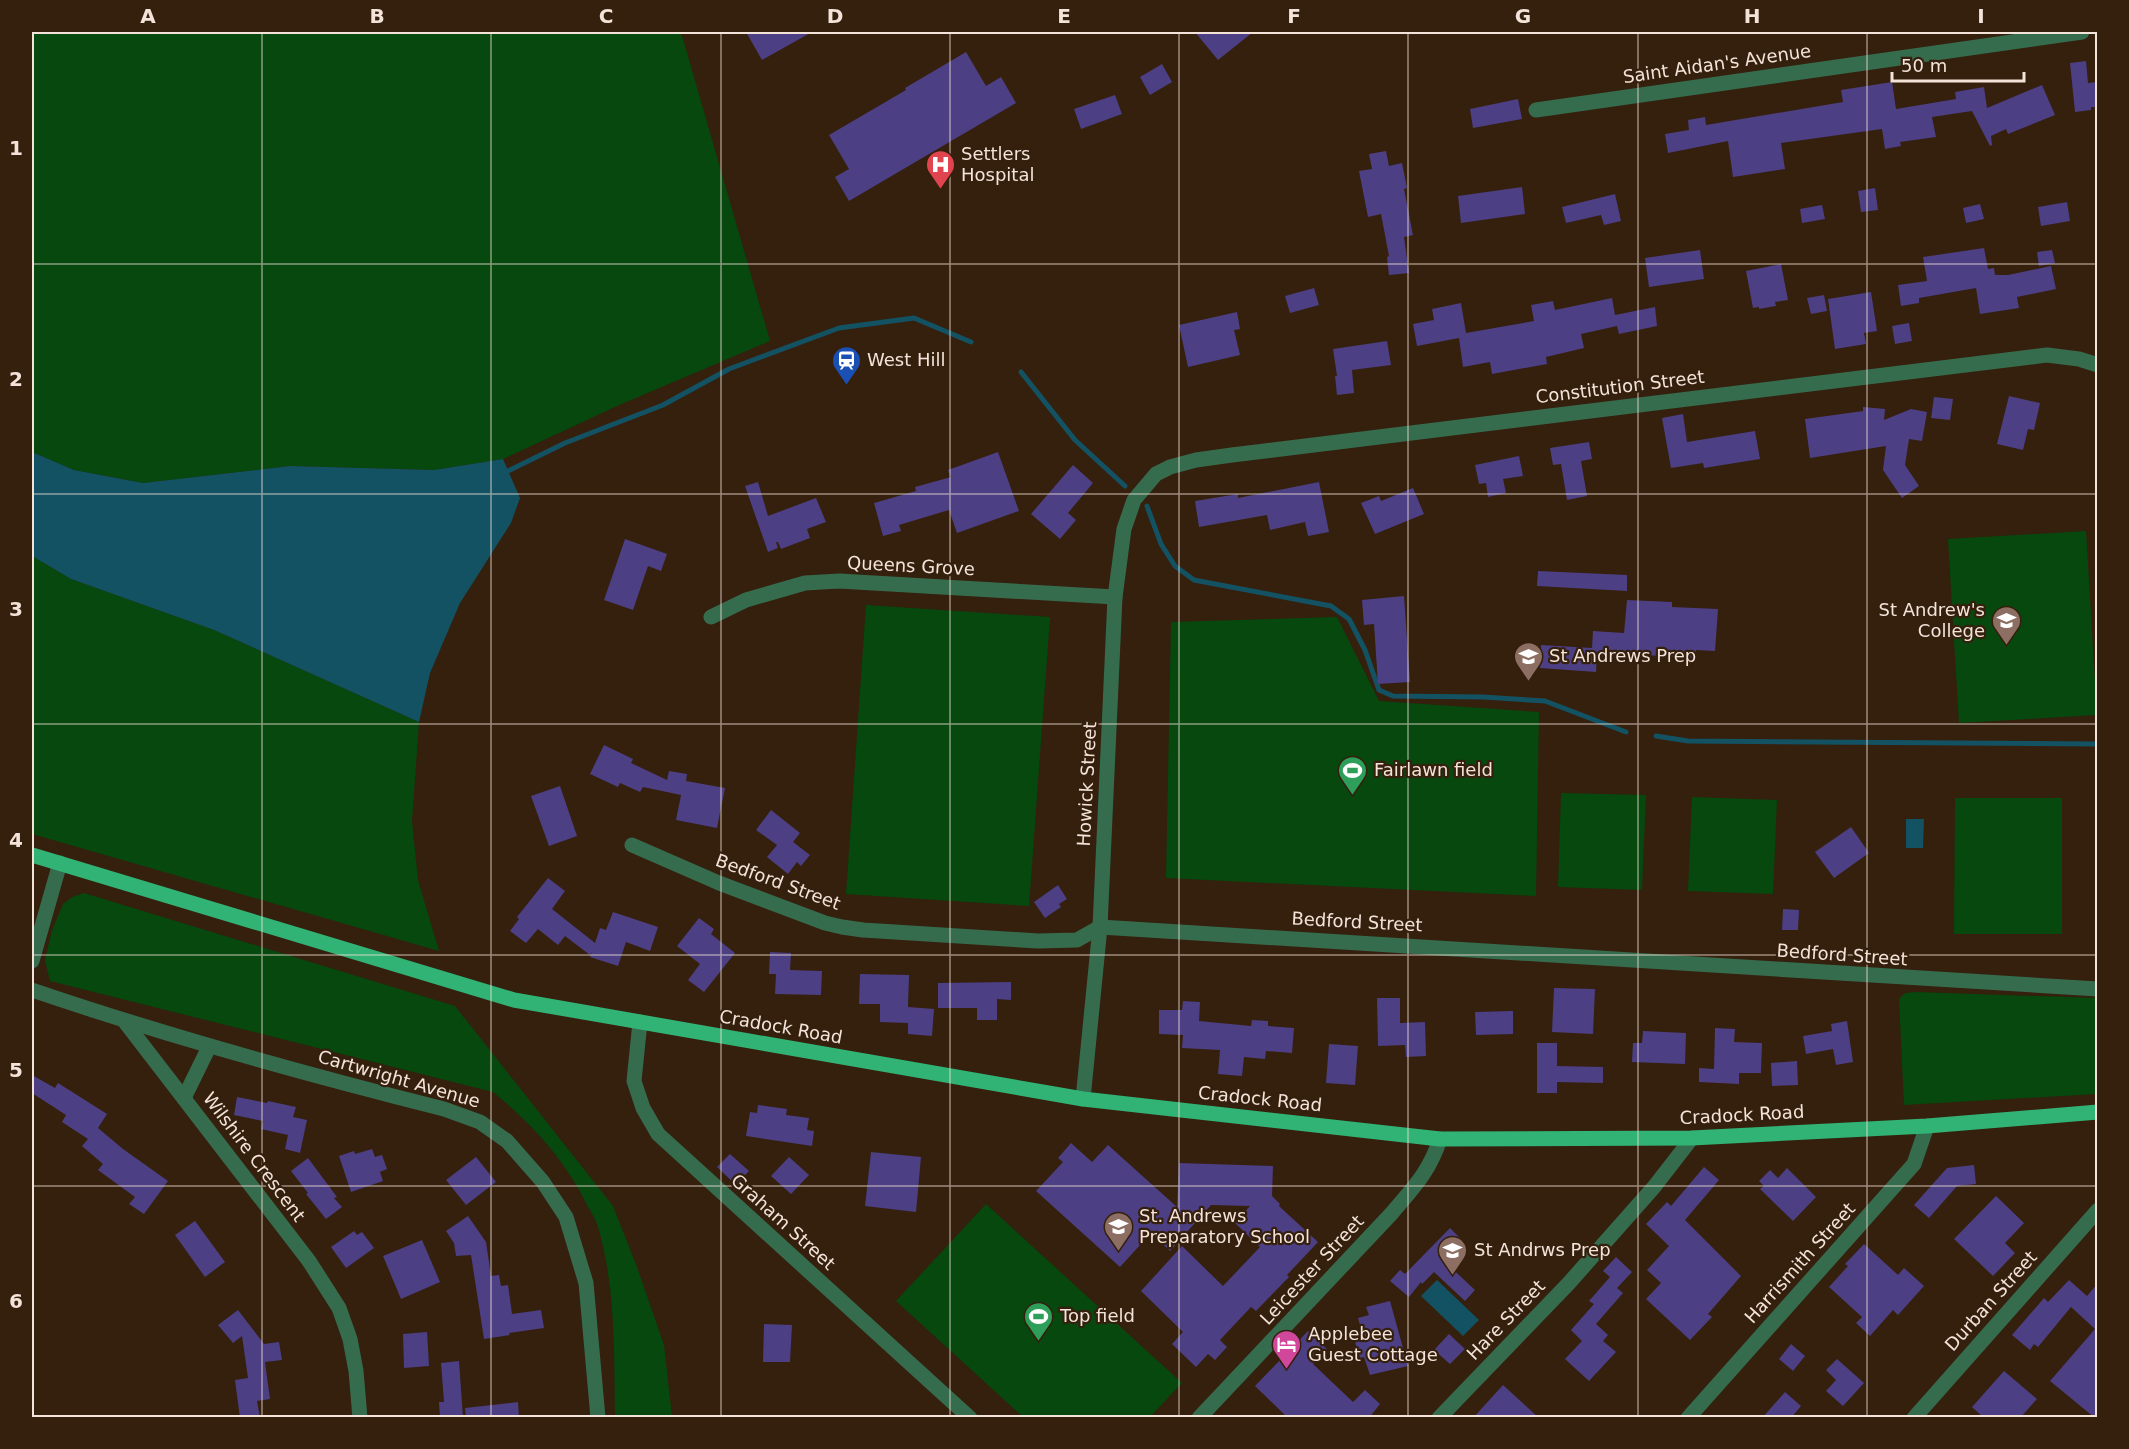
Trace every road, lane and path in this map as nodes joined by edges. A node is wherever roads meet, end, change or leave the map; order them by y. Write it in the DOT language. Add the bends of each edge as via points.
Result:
graph roads {
  1 [pos="2082,32"];
  2 [pos="1536,110"];
  3 [pos="2097,365"];
  4 [pos="1150,479"];
  5 [pos="1115,597"];
  6 [pos="711,617"];
  7 [pos="632,845"];
  8 [pos="32,855"];
  9 [pos="60,863"];
  10 [pos="1100,927"];
  11 [pos="32,961"];
  12 [pos="2097,989"];
  13 [pos="32,990"];
  14 [pos="125,1022"];
  15 [pos="640,1022"];
  16 [pos="209,1047"];
  17 [pos="184,1098"];
  18 [pos="1083,1099"];
  19 [pos="2097,1112"];
  20 [pos="1927,1126"];
  21 [pos="1692,1138"];
  22 [pos="1440,1139"];
  23 [pos="2097,1210"];
  24 [pos="360,1418"];
  25 [pos="598,1418"];
  26 [pos="970,1418"];
  27 [pos="1199,1418"];
  28 [pos="1439,1418"];
  29 [pos="1688,1418"];
  30 [pos="1914,1418"];
  1 -- 2 [label="street, Saint Aidan's Avenue"];
  3 -- 4 [label="street, Constitution Street" via="2079,359 2035,356 1232,455 1170,467"];
  4 -- 5 [label="street, Howick Street" via="1134,500 1124,529"];
  5 -- 6 [label="street, Queens Grove" via="839,581 805,583 746,600"];
  5 -- 10 [label="street, Howick Street"];
  7 -- 10 [label="street, Bedford Street" via="719,883 842,927 1038,941 1077,940"];
  8 -- 9 [label="main road, Cradock Road"];
  9 -- 11 [label="street"];
  9 -- 15 [label="main road, Cradock Road" via="514,1000"];
  10 -- 12 [label="street, Bedford Street"];
  10 -- 18 [label="street, Howick Street"];
  13 -- 14 [label="street"];
  14 -- 16 [label="street, Cartwright Avenue"];
  14 -- 17 [label="street, Wilshire Crescent"];
  15 -- 18 [label="main road, Cradock Road"];
  15 -- 26 [label="street, Graham Street" via="634,1081 658,1134"];
  16 -- 17 [label="street"];
  16 -- 25 [label="street, Cartwright Avenue" via="444,1109 480,1122 507,1141 543,1182 566,1217 586,1283"];
  17 -- 24 [label="street, Wilshire Crescent" via="309,1261 339,1308 350,1339"];
  18 -- 22 [label="main road, Cradock Road"];
  19 -- 20 [label="main road, Cradock Road"];
  20 -- 21 [label="main road, Cradock Road"];
  20 -- 29 [label="street, Harrismith Street" via="1914,1164"];
  21 -- 22 [label="main road, Cradock Road"];
  21 -- 28 [label="street, Hare Street" via="1569,1282"];
  22 -- 27 [label="street, Leicester Street" via="1434,1159 1392,1213"];
  23 -- 30 [label="street, Durban Street"];
}
